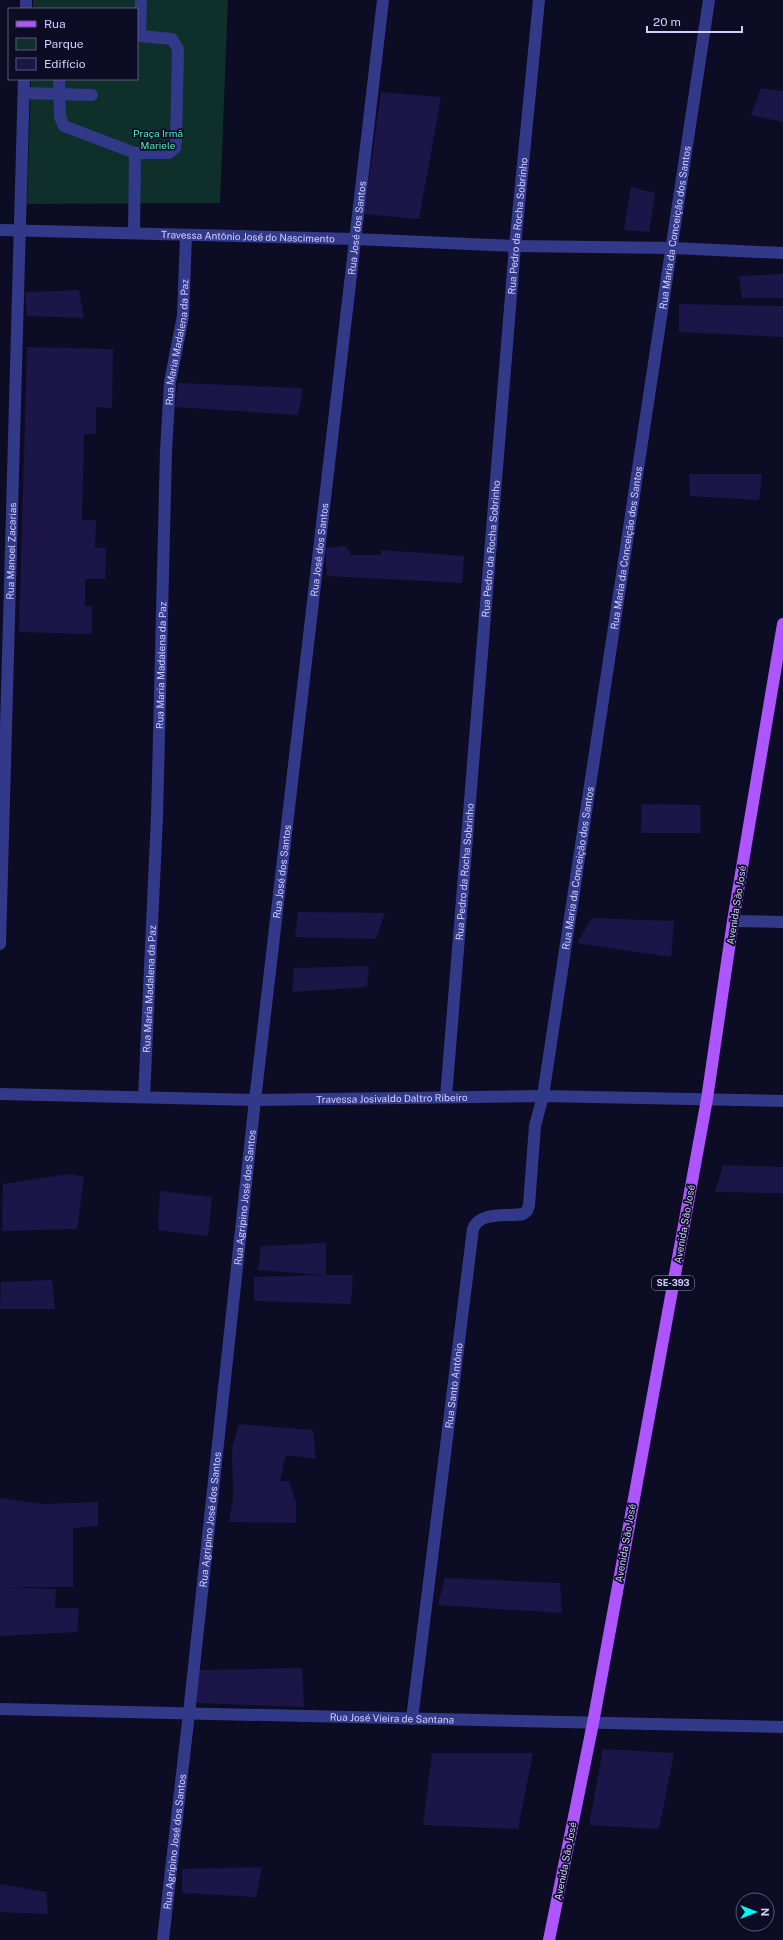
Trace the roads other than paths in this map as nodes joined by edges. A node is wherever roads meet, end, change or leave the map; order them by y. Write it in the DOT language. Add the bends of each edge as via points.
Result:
graph roads {
  1 [pos="141,0"];
  2 [pos="383,0"];
  3 [pos="539,0"];
  4 [pos="709,0"];
  5 [pos="138,36"];
  6 [pos="24,80"];
  7 [pos="59,80"];
  8 [pos="24,93"];
  9 [pos="60,94"];
  10 [pos="92,95"];
  11 [pos="135,153"];
  12 [pos="0,230"];
  13 [pos="20,231"];
  14 [pos="134,233"];
  15 [pos="186,235"];
  16 [pos="354,239"];
  17 [pos="515,246"];
  18 [pos="673,248"];
  19 [pos="783,253"];
  20 [pos="783,624"];
  21 [pos="733,921"];
  22 [pos="783,922"];
  23 [pos="0,944"];
  24 [pos="0,1094"];
  25 [pos="543,1096"];
  26 [pos="144,1098"];
  27 [pos="446,1098"];
  28 [pos="706,1098"];
  29 [pos="255,1100"];
  30 [pos="783,1101"];
  31 [pos="0,1709"];
  32 [pos="189,1713"];
  33 [pos="412,1719"];
  34 [pos="593,1723"];
  35 [pos="783,1727"];
  36 [pos="163,1940"];
  37 [pos="549,1940"];
  1 -- 5 [label="street"];
  2 -- 16 [label="street, Rua José dos Santos"];
  3 -- 17 [label="street, Rua Pedro da Rocha Sobrinho"];
  4 -- 18 [label="street, Rua Maria da Conceição dos Santos"];
  5 -- 11 [label="street" via="172,39 177,45 176,139 174,148 169,153"];
  6 -- 8 [label="street, Rua Manoel Zacarias"];
  7 -- 9 [label="street"];
  8 -- 9 [label="street"];
  8 -- 13 [label="street, Rua Manoel Zacarias"];
  9 -- 10 [label="street"];
  9 -- 11 [label="street" via="60,117 64,126"];
  11 -- 14 [label="street"];
  12 -- 13 [label="street, Travessa Antônio José do Nascimento"];
  13 -- 14 [label="street, Travessa Antônio José do Nascimento"];
  13 -- 23 [label="street, Rua Manoel Zacarias"];
  14 -- 15 [label="street, Travessa Antônio José do Nascimento"];
  15 -- 16 [label="street, Travessa Antônio José do Nascimento"];
  15 -- 26 [label="street, Rua Maria Madalena da Paz" via="184,316 170,382 166,451 157,817"];
  16 -- 17 [label="street, Travessa Antônio José do Nascimento"];
  16 -- 29 [label="street, Rua José dos Santos"];
  17 -- 18 [label="street, Travessa Antônio José do Nascimento"];
  17 -- 27 [label="street, Rua Pedro da Rocha Sobrinho"];
  18 -- 19 [label="street, Travessa Antônio José do Nascimento"];
  18 -- 25 [label="street, Rua Maria da Conceição dos Santos"];
  20 -- 21 [label="main road, Avenida São José / SE-393"];
  21 -- 22 [label="street"];
  21 -- 28 [label="main road, Avenida São José / SE-393"];
  24 -- 26 [label="street, Travessa Josivaldo Daltro Ribeiro"];
  25 -- 27 [label="street, Travessa Josivaldo Daltro Ribeiro"];
  25 -- 28 [label="street, Travessa Josivaldo Daltro Ribeiro"];
  25 -- 33 [label="street, Rua Santo Antônio" via="535,1126 527,1211 518,1215 484,1218 478,1221 474,1229"];
  26 -- 29 [label="street, Travessa Josivaldo Daltro Ribeiro"];
  27 -- 29 [label="street, Travessa Josivaldo Daltro Ribeiro"];
  28 -- 30 [label="street, Travessa Josivaldo Daltro Ribeiro"];
  28 -- 34 [label="main road, Avenida São José / SE-393"];
  29 -- 32 [label="street, Rua Agripino José dos Santos"];
  31 -- 32 [label="street, Rua José Vieira de Santana"];
  32 -- 33 [label="street, Rua José Vieira de Santana"];
  32 -- 36 [label="street, Rua Agripino José dos Santos"];
  33 -- 34 [label="street, Rua José Vieira de Santana"];
  34 -- 35 [label="street, Rua José Vieira de Santana"];
  34 -- 37 [label="main road, Avenida São José / SE-393"];
}
